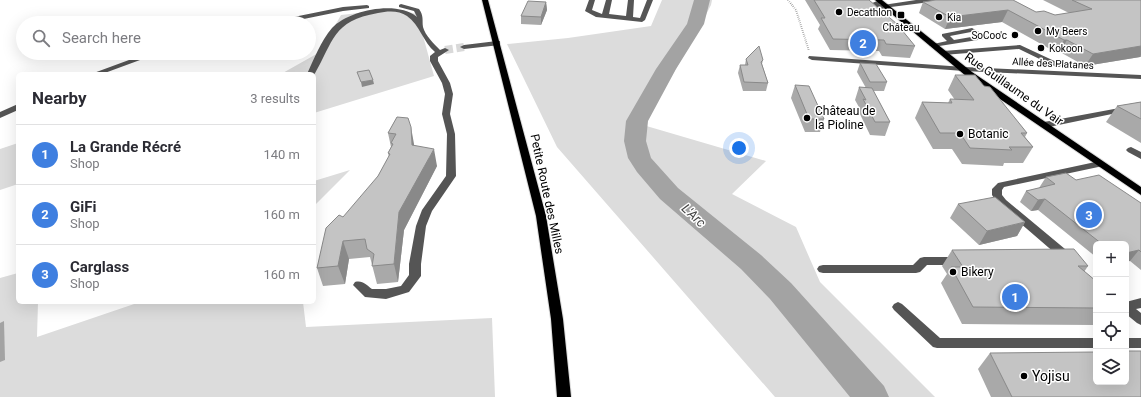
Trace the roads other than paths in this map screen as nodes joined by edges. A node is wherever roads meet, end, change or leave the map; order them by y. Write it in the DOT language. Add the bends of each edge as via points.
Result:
graph roads {
  1 [pos="484,0"];
  2 [pos="592,0"];
  3 [pos="609,0"];
  4 [pos="632,0"];
  5 [pos="650,0"];
  6 [pos="930,0"];
  7 [pos="883,4"];
  8 [pos="308,16"];
  9 [pos="605,16"];
  10 [pos="629,19"];
  11 [pos="420,25"];
  12 [pos="953,42"];
  13 [pos="497,43"];
  14 [pos="933,45"];
  15 [pos="464,47"];
  16 [pos="943,53"];
  17 [pos="812,58"];
  18 [pos="135,60"];
  19 [pos="1059,65"];
  20 [pos="964,69"];
  21 [pos="101,72"];
  22 [pos="312,72"];
  23 [pos="1141,78"];
  24 [pos="1141,106"];
  25 [pos="16,108"];
  26 [pos="0,115"];
  27 [pos="1044,125"];
  28 [pos="1131,150"];
  29 [pos="1141,156"];
  30 [pos="1100,164"];
  31 [pos="1139,189"];
  32 [pos="1054,260"];
  33 [pos="970,261"];
  34 [pos="823,269"];
  35 [pos="359,285"];
  36 [pos="1141,303"];
  37 [pos="1129,306"];
  38 [pos="898,307"];
  39 [pos="1129,310"];
  40 [pos="1141,320"];
  41 [pos="1093,343"];
  42 [pos="1129,343"];
  43 [pos="1141,343"];
  44 [pos="564,397"];
  1 -- 13 [label="main road, Petite Route des Milles"];
  2 -- 9 [label="street" via="588,11"];
  3 -- 9 [label="street"];
  4 -- 10 [label="street"];
  5 -- 10 [label="street" via="642,20"];
  6 -- 7 [label="street"];
  7 -- 14 [label="main road, Rue Guillaume du Vair"];
  8 -- 11 [label="street" via="378,5 409,7 417,10"];
  9 -- 10 [label="street"];
  11 -- 22 [label="street" via="409,14 396,10 358,14 345,20 332,31"];
  11 -- 35 [label="street" via="431,47 442,51 434,56 434,61 449,94 446,114 451,134 451,176 439,191 423,221 415,276 405,289 386,294 369,294"];
  12 -- 14 [label="street"];
  13 -- 15 [label="street"];
  13 -- 44 [label="main road, Petite Route des Milles" via="541,216 557,319"];
  14 -- 16 [label="main road, Rue Guillaume du Vair"];
  16 -- 19 [label="street" via="1020,47"];
  16 -- 20 [label="main road, Rue Guillaume du Vair"];
  17 -- 20 [label="street, Allée des Platanes"];
  18 -- 21 [label="street"];
  20 -- 23 [label="street, Allée des Platanes"];
  20 -- 27 [label="main road, Rue Guillaume du Vair"];
  24 -- 27 [label="street"];
  25 -- 26 [label="street"];
  27 -- 30 [label="main road, Rue Guillaume du Vair"];
  28 -- 29 [label="street"];
  30 -- 31 [label="main road, Rue Guillaume du Vair"];
  30 -- 32 [label="street" via="997,189 997,195 1002,202 1072,262"];
  33 -- 34 [label="street" via="924,261 916,269"];
  36 -- 37 [label="street"];
  38 -- 41 [label="street" via="937,343"];
  39 -- 40 [label="street"];
  42 -- 43 [label="street"];
}
